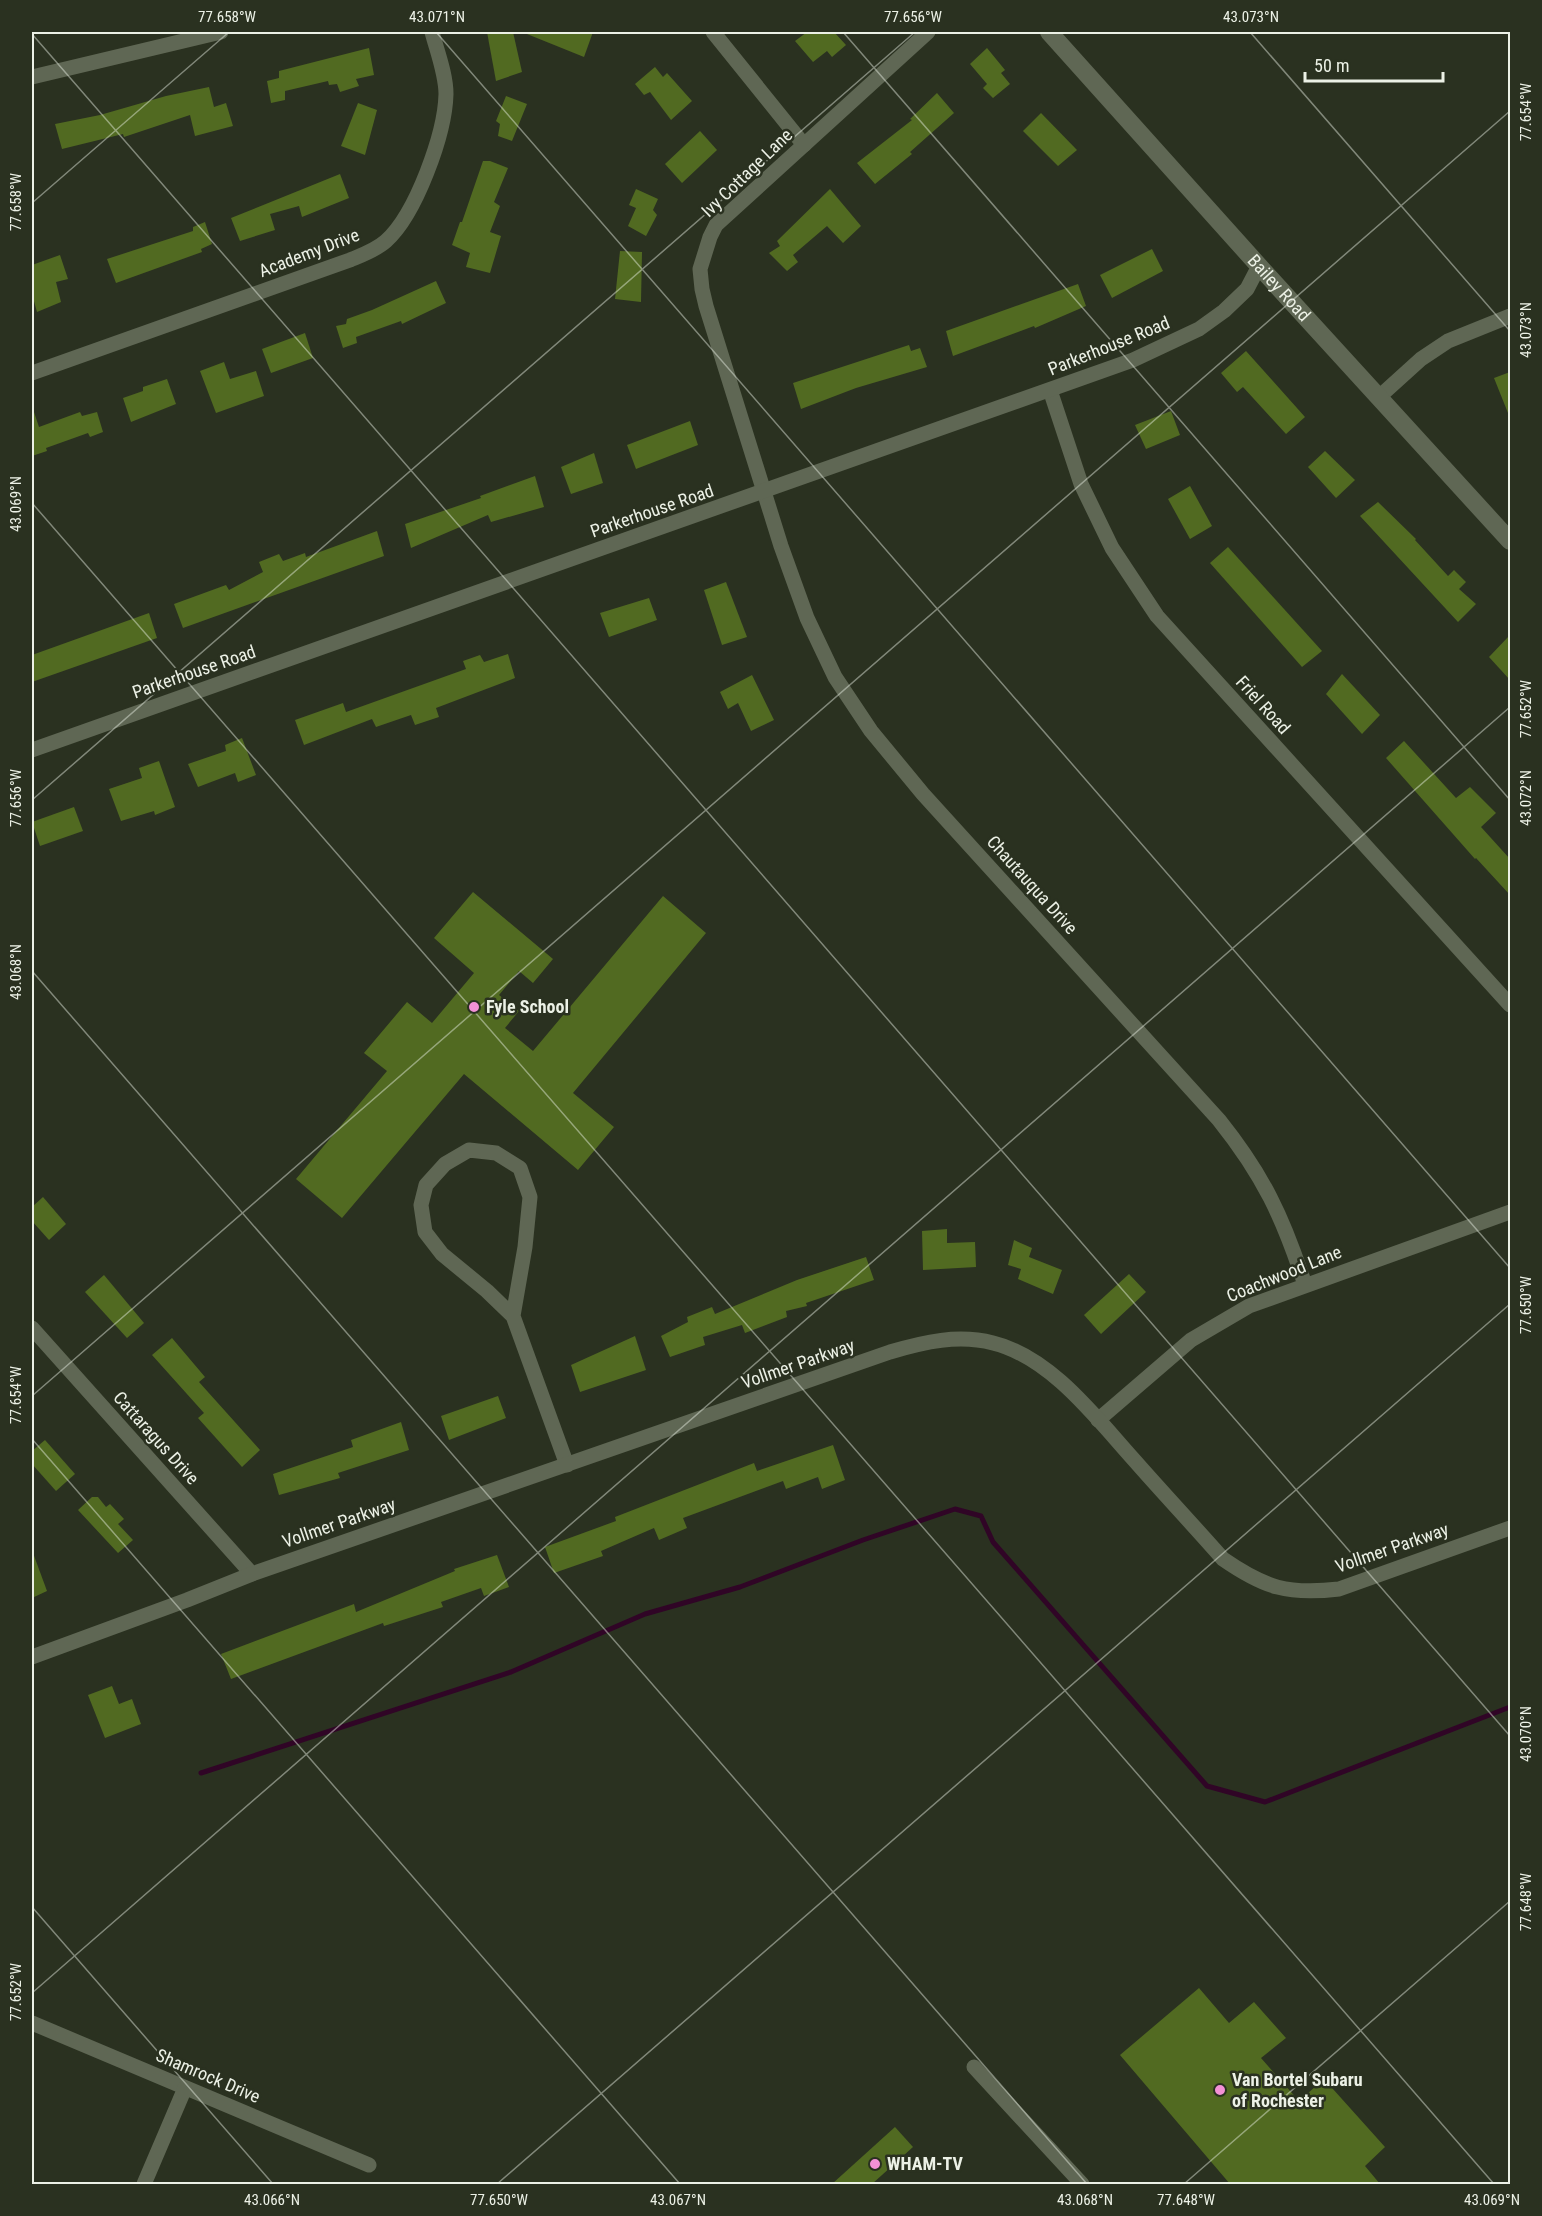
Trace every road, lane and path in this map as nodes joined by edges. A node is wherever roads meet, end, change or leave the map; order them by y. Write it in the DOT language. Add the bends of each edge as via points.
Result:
graph roads {
  1 [pos="221,32"];
  2 [pos="432,32"];
  3 [pos="713,32"];
  4 [pos="928,32"];
  5 [pos="1049,32"];
  6 [pos="32,77"];
  7 [pos="804,145"];
  8 [pos="1259,266"];
  9 [pos="1510,316"];
  10 [pos="32,373"];
  11 [pos="1050,390"];
  12 [pos="1379,397"];
  13 [pos="765,492"];
  14 [pos="1510,541"];
  15 [pos="32,750"];
  16 [pos="1510,1005"];
  17 [pos="1510,1212"];
  18 [pos="1305,1284"];
  19 [pos="513,1316"];
  20 [pos="32,1328"];
  21 [pos="1098,1420"];
  22 [pos="567,1465"];
  23 [pos="1510,1527"];
  24 [pos="252,1574"];
  25 [pos="32,1657"];
  26 [pos="32,2023"];
  27 [pos="974,2067"];
  28 [pos="185,2088"];
  29 [pos="369,2164"];
  30 [pos="144,2184"];
  31 [pos="1082,2184"];
  1 -- 6 [label="street"];
  2 -- 10 [label="street, Academy Drive" via="446,92 443,120 431,163 400,224 385,242 340,264"];
  3 -- 7 [label="street"];
  4 -- 7 [label="street, Ivy Cottage Lane"];
  5 -- 8 [label="street, Bailey Road"];
  7 -- 13 [label="street, Ivy Cottage Lane" via="716,225 700,269 706,306"];
  8 -- 11 [label="street, Parkerhouse Road" via="1247,289 1199,329 1133,360"];
  8 -- 12 [label="street, Bailey Road"];
  9 -- 12 [label="street" via="1448,341 1421,359"];
  11 -- 13 [label="street, Parkerhouse Road"];
  11 -- 16 [label="street, Friel Road" via="1086,495 1112,548 1157,616"];
  12 -- 14 [label="street, Bailey Road"];
  13 -- 15 [label="street, Parkerhouse Road"];
  13 -- 18 [label="street, Chautauqua Drive" via="807,618 851,703 923,794 1225,1128 1270,1196"];
  17 -- 18 [label="street, Coachwood Lane"];
  18 -- 21 [label="street, Coachwood Lane" via="1249,1306 1191,1340"];
  19 -- 19 [label="street" via="530,1197 520,1168 496,1153 469,1150 445,1164 426,1185 421,1205 425,1232 442,1254"];
  19 -- 22 [label="street"];
  20 -- 24 [label="street, Cattaragus Drive"];
  21 -- 22 [label="street, Vollmer Parkway" via="1043,1367 1018,1352 994,1343 942,1340 890,1352"];
  21 -- 23 [label="street, Vollmer Parkway" via="1223,1559 1260,1581 1288,1590 1338,1588"];
  22 -- 24 [label="street, Vollmer Parkway"];
  24 -- 25 [label="street, Vollmer Parkway"];
  26 -- 28 [label="street, Shamrock Drive"];
  27 -- 31 [label="street"];
  28 -- 29 [label="street, Shamrock Drive"];
  28 -- 30 [label="street"];
}
